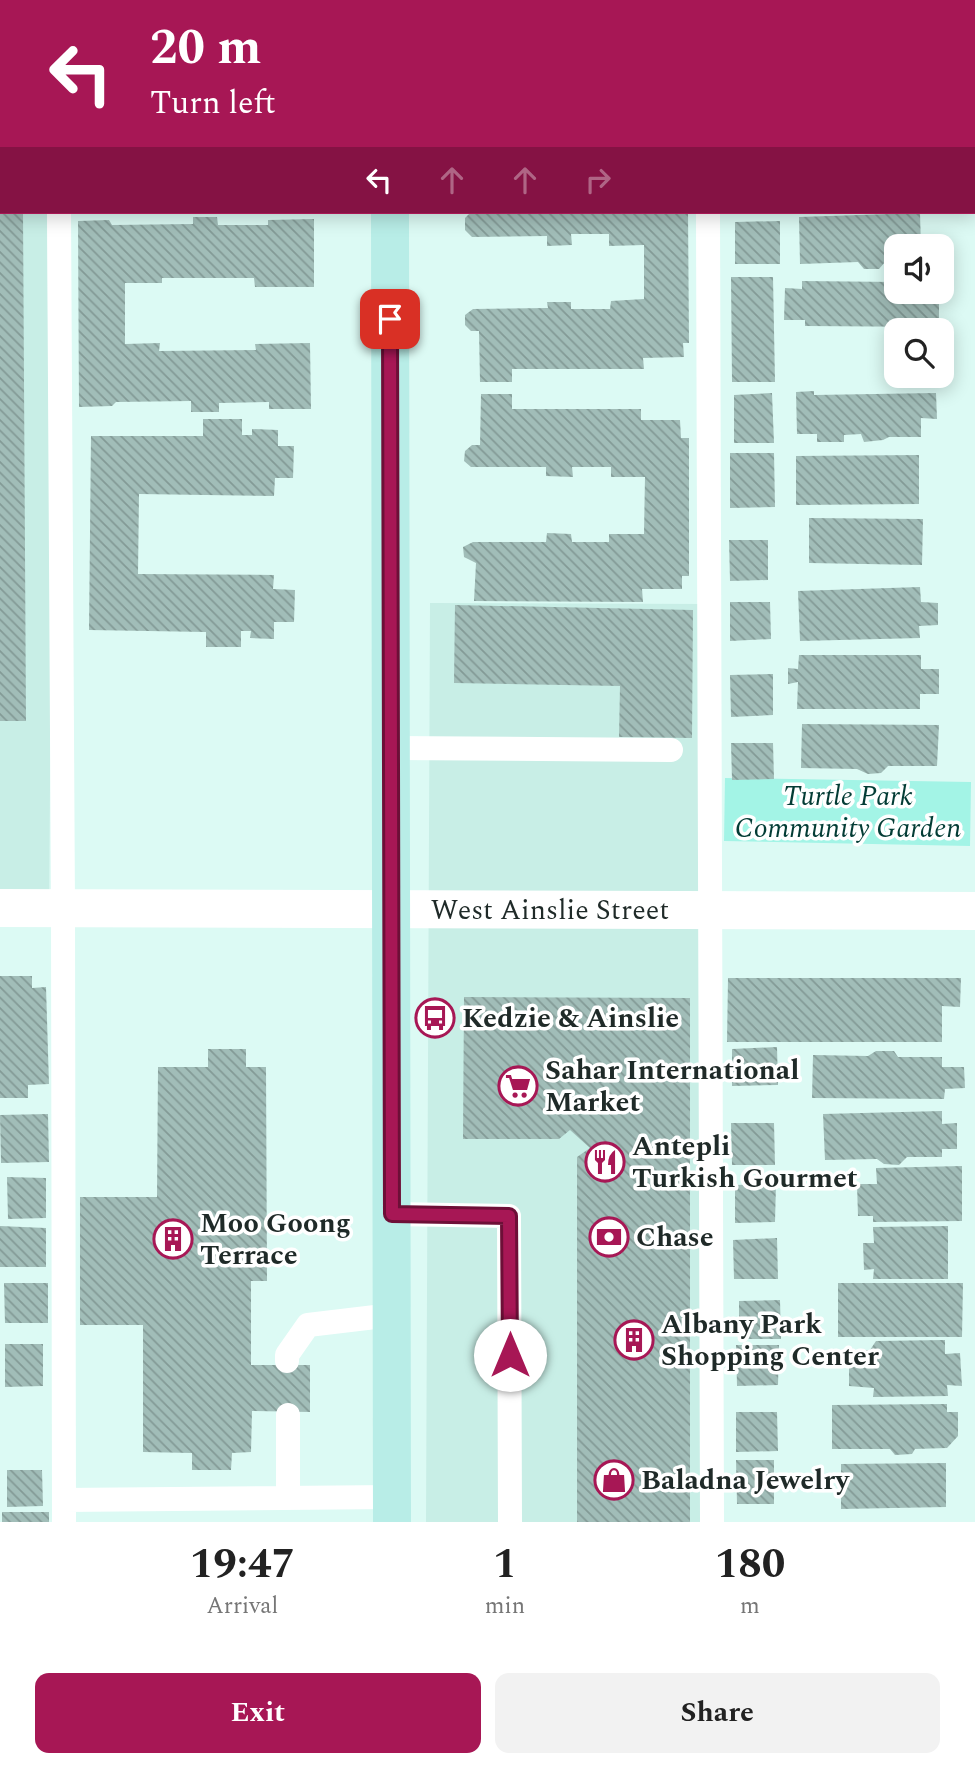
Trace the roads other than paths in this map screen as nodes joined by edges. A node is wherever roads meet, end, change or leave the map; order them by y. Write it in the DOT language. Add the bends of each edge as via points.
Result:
graph roads {
  1 [pos="59,214"];
  2 [pos="390,214"];
  3 [pos="708,214"];
  4 [pos="391,748"];
  5 [pos="671,750"];
  6 [pos="0,908"];
  7 [pos="63,908"];
  8 [pos="392,909"];
  9 [pos="709,911"];
  10 [pos="975,911"];
  11 [pos="392,1214"];
  12 [pos="392,1315"];
  13 [pos="287,1361"];
  14 [pos="288,1415"];
  15 [pos="288,1498"];
  16 [pos="392,1509"];
  17 [pos="64,1511"];
  18 [pos="510,1522"];
  19 [pos="712,1522"];
  1 -- 7 [label="lane"];
  2 -- 4 [label="main road"];
  3 -- 9 [label="lane"];
  4 -- 5 [label="lane"];
  4 -- 8 [label="main road"];
  6 -- 7 [label="street, West Ainslie Street"];
  7 -- 8 [label="street, West Ainslie Street"];
  7 -- 17 [label="lane"];
  8 -- 9 [label="street, West Ainslie Street"];
  8 -- 11 [label="main road"];
  9 -- 10 [label="street, West Ainslie Street"];
  9 -- 19 [label="lane"];
  11 -- 12 [label="main road"];
  11 -- 18 [label="lane" via="509,1216"];
  12 -- 13 [label="lane" via="308,1325"];
  12 -- 16 [label="main road"];
  14 -- 15 [label="lane"];
  15 -- 16 [label="lane"];
  15 -- 17 [label="lane"];
}
